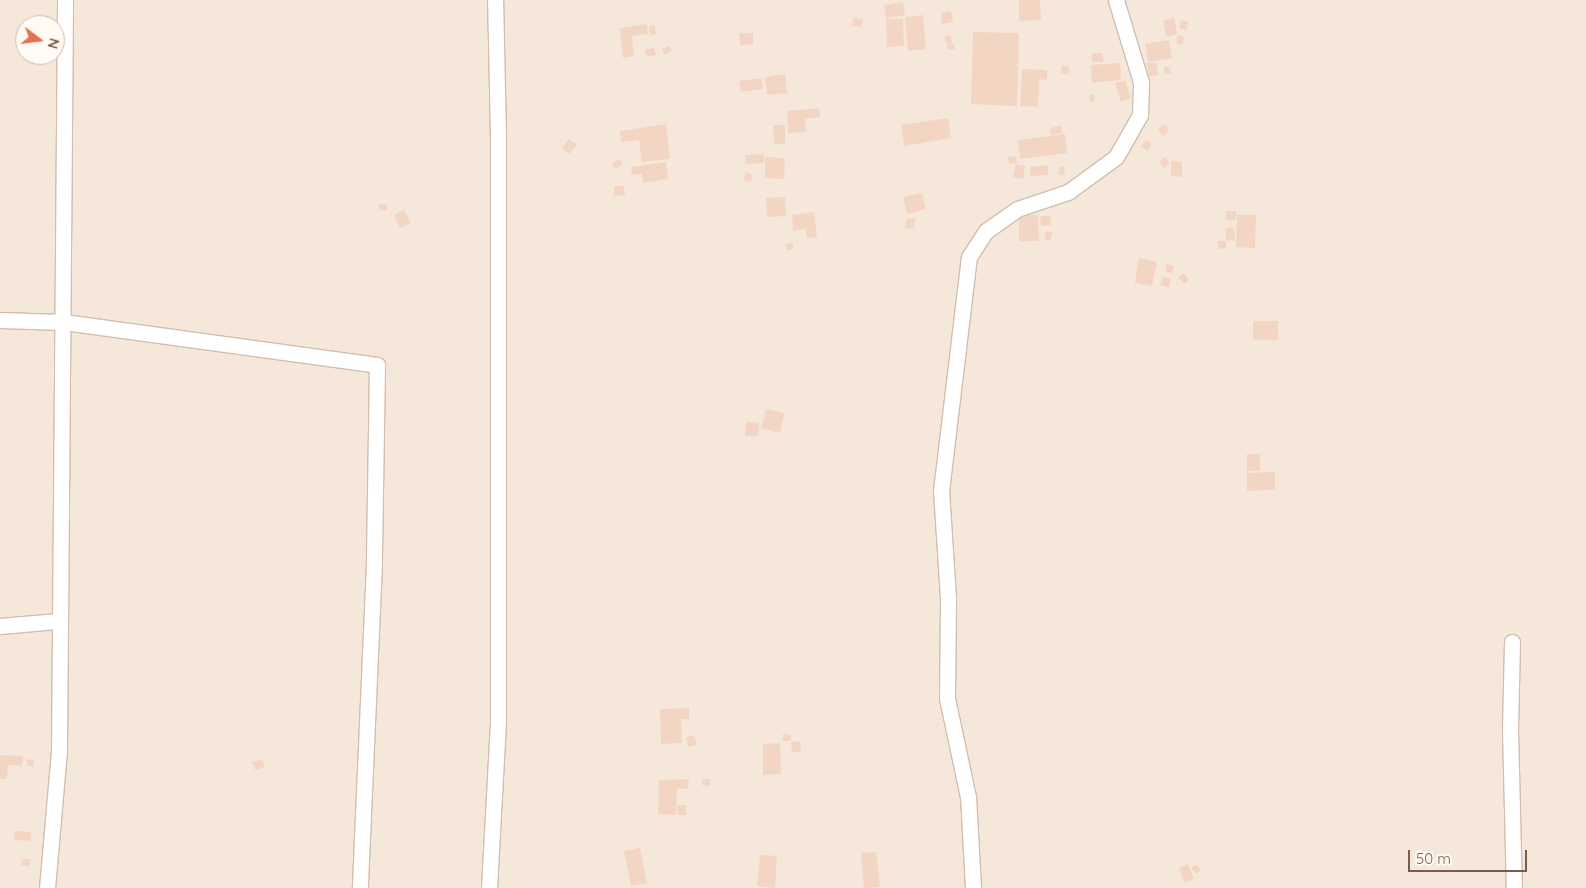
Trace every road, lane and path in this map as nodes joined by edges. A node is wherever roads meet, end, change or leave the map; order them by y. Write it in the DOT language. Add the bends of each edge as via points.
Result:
graph roads {
  1 [pos="65,0"];
  2 [pos="495,0"];
  3 [pos="1116,0"];
  4 [pos="0,320"];
  5 [pos="64,322"];
  6 [pos="58,621"];
  7 [pos="0,626"];
  8 [pos="1512,642"];
  9 [pos="47,888"];
  10 [pos="360,888"];
  11 [pos="489,888"];
  12 [pos="973,888"];
  13 [pos="1514,888"];
  1 -- 5 [label="street"];
  2 -- 11 [label="street" via="498,720"];
  3 -- 12 [label="street" via="1141,82 1140,115 1121,149 1116,157 1068,192 1009,214 986,231 969,257 941,490 948,598 948,698 968,798"];
  4 -- 5 [label="street"];
  5 -- 6 [label="street"];
  5 -- 10 [label="street" via="377,364 374,563"];
  6 -- 7 [label="street"];
  6 -- 9 [label="street" via="59,751"];
  8 -- 13 [label="street" via="1510,729"];
}
